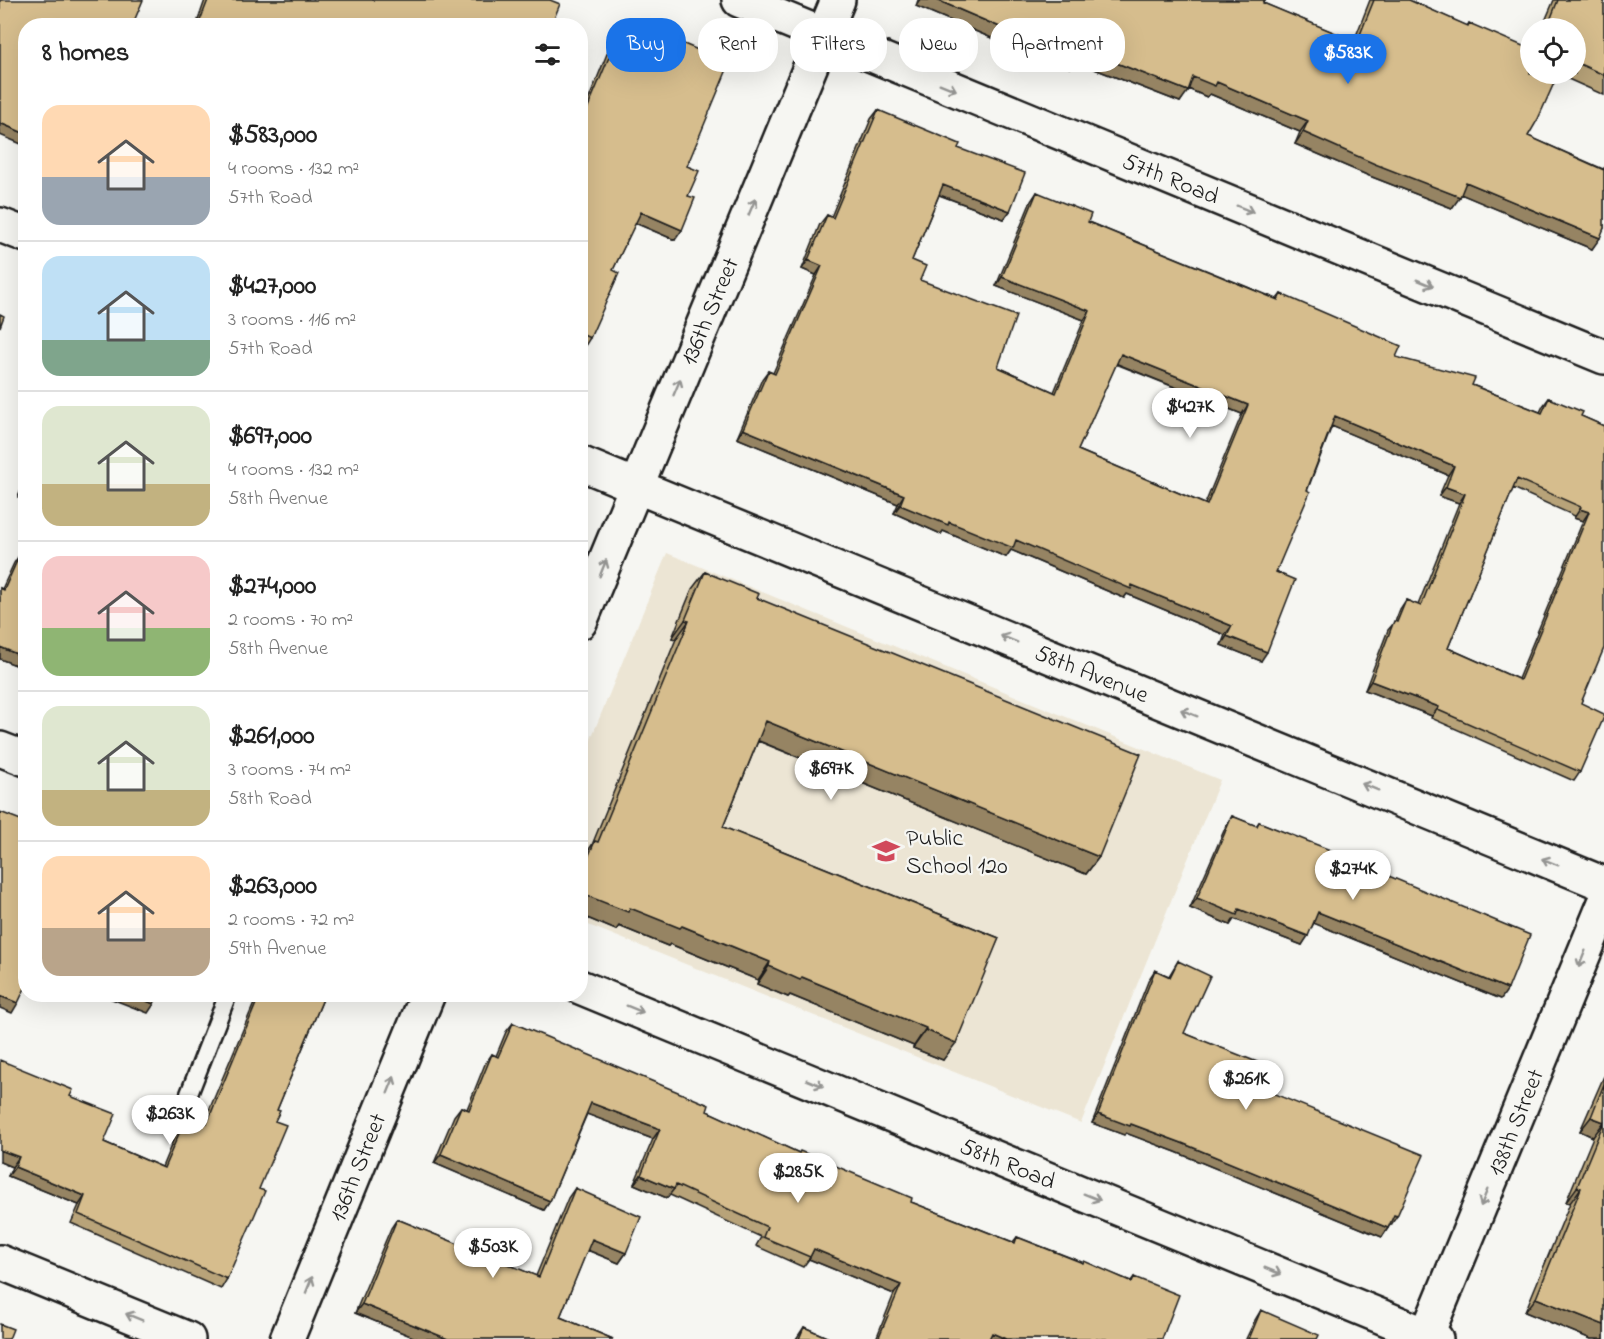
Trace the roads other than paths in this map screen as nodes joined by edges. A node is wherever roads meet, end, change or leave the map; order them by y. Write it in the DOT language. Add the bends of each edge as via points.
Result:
graph roads {
  1 [pos="739,0"];
  2 [pos="838,0"];
  3 [pos="831,18"];
  4 [pos="790,21"];
  5 [pos="887,61"];
  6 [pos="809,72"];
  7 [pos="0,225"];
  8 [pos="18,232"];
  9 [pos="1604,357"];
  10 [pos="588,466"];
  11 [pos="636,486"];
  12 [pos="588,603"];
  13 [pos="0,749"];
  14 [pos="18,756"];
  15 [pos="1604,884"];
  16 [pos="1604,905"];
  17 [pos="588,990"];
  18 [pos="225,1002"];
  19 [pos="425,1002"];
  20 [pos="189,1094"];
  21 [pos="0,1262"];
  22 [pos="1429,1338"];
  23 [pos="188,1339"];
  24 [pos="286,1339"];
  1 -- 4 [label="street, 57th Road"];
  2 -- 3 [label="street, 136th Street"];
  5 -- 9 [label="street, 57th Road, one-way"];
  11 -- 6 [label="street, 136th Street, one-way"];
  7 -- 8 [label="street"];
  10 -- 11 [label="street, 58th Avenue"];
  12 -- 11 [label="street, 136th Street, one-way"];
  15 -- 11 [label="street, 58th Avenue, one-way"];
  13 -- 14 [label="street"];
  16 -- 22 [label="street, 138th Street, one-way"];
  17 -- 22 [label="street, 58th Road, one-way"];
  18 -- 20 [label="lane"];
  24 -- 19 [label="street, 136th Street, one-way"];
  23 -- 21 [label="street, one-way"];
}
